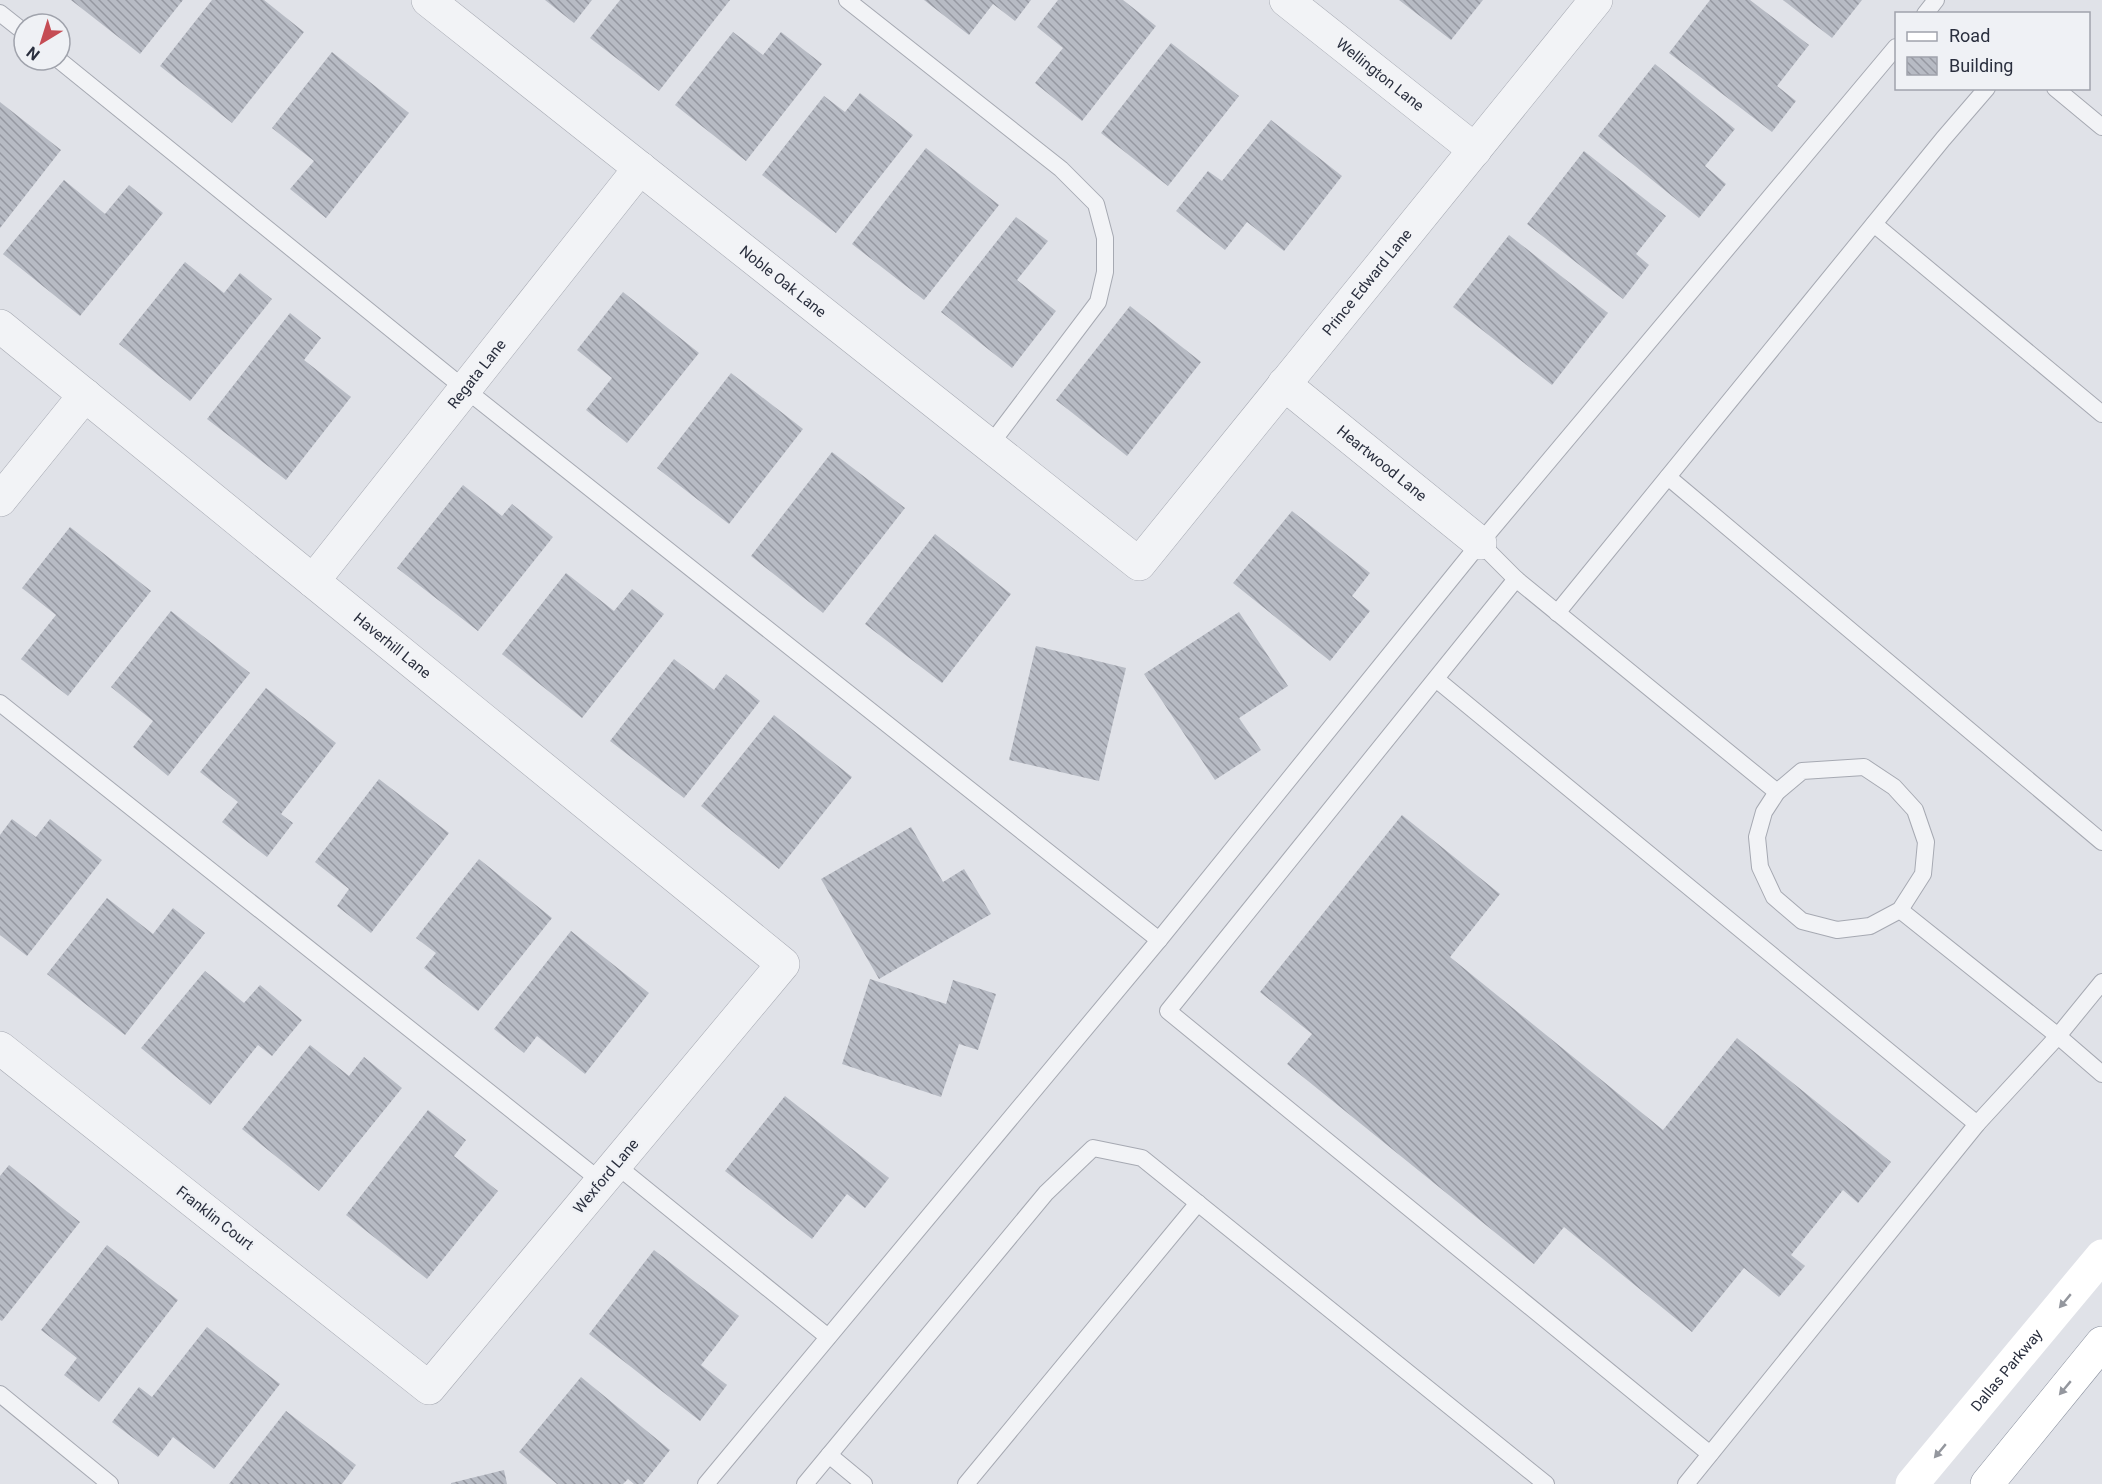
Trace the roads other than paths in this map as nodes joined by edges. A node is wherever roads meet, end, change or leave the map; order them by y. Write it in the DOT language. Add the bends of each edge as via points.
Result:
graph roads {
  1 [pos="428,0"];
  2 [pos="847,0"];
  3 [pos="1286,0"];
  4 [pos="1596,0"];
  5 [pos="1936,0"];
  6 [pos="1926,12"];
  7 [pos="0,13"];
  8 [pos="12,22"];
  9 [pos="1895,48"];
  10 [pos="72,71"];
  11 [pos="1986,90"];
  12 [pos="2057,90"];
  13 [pos="2102,127"];
  14 [pos="1475,150"];
  15 [pos="640,168"];
  16 [pos="1875,224"];
  17 [pos="0,326"];
  18 [pos="1284,384"];
  19 [pos="465,389"];
  20 [pos="85,395"];
  21 [pos="2102,414"];
  22 [pos="990,445"];
  23 [pos="1668,477"];
  24 [pos="0,500"];
  25 [pos="1480,543"];
  26 [pos="1139,564"];
  27 [pos="1516,579"];
  28 [pos="313,581"];
  29 [pos="1557,612"];
  30 [pos="1436,679"];
  31 [pos="0,703"];
  32 [pos="1777,792"];
  33 [pos="2102,842"];
  34 [pos="1900,910"];
  35 [pos="1159,940"];
  36 [pos="783,964"];
  37 [pos="2102,982"];
  38 [pos="2058,1036"];
  39 [pos="0,1048"];
  40 [pos="2102,1074"];
  41 [pos="1977,1124"];
  42 [pos="609,1173"];
  43 [pos="1198,1203"];
  44 [pos="2102,1256"];
  45 [pos="828,1337"];
  46 [pos="2102,1343"];
  47 [pos="429,1388"];
  48 [pos="0,1394"];
  49 [pos="1710,1454"];
  50 [pos="829,1455"];
  51 [pos="110,1484"];
  52 [pos="706,1484"];
  53 [pos="805,1484"];
  54 [pos="864,1484"];
  55 [pos="966,1484"];
  56 [pos="1546,1484"];
  57 [pos="1686,1484"];
  58 [pos="1912,1484"];
  59 [pos="1987,1484"];
  1 -- 15 [label="street, Noble Oak Lane"];
  2 -- 22 [label="lane" via="1061,169 1096,204 1105,238 1106,272 1098,302"];
  3 -- 14 [label="street, Wellington Lane"];
  4 -- 14 [label="street, Prince Edward Lane"];
  5 -- 6 [label="lane"];
  7 -- 8 [label="lane"];
  9 -- 25 [label="lane"];
  10 -- 19 [label="lane"];
  11 -- 16 [label="lane"];
  12 -- 13 [label="lane"];
  14 -- 18 [label="street, Prince Edward Lane"];
  15 -- 19 [label="street, Regata Lane"];
  15 -- 22 [label="street, Noble Oak Lane"];
  16 -- 21 [label="lane"];
  16 -- 23 [label="lane"];
  17 -- 20 [label="street, Haverhill Lane"];
  18 -- 25 [label="street, Heartwood Lane"];
  18 -- 26 [label="street, Prince Edward Lane"];
  19 -- 28 [label="street, Regata Lane"];
  19 -- 35 [label="lane"];
  20 -- 24 [label="street"];
  20 -- 28 [label="street, Haverhill Lane"];
  22 -- 26 [label="street, Noble Oak Lane"];
  23 -- 29 [label="lane"];
  23 -- 33 [label="lane"];
  25 -- 27 [label="lane"];
  25 -- 35 [label="lane"];
  27 -- 29 [label="lane"];
  27 -- 30 [label="lane"];
  28 -- 36 [label="street, Haverhill Lane"];
  29 -- 32 [label="lane"];
  30 -- 41 [label="lane"];
  30 -- 49 [label="lane" via="1167,1011"];
  31 -- 42 [label="lane"];
  32 -- 34 [label="lane" via="1764,812 1757,837 1760,867 1774,897 1802,921 1837,930 1870,926"];
  32 -- 34 [label="lane" via="1802,771 1828,768 1864,767 1894,787 1915,810 1926,842 1923,874"];
  34 -- 38 [label="lane"];
  35 -- 45 [label="lane"];
  36 -- 42 [label="street, Wexford Lane"];
  37 -- 38 [label="lane"];
  38 -- 40 [label="lane"];
  38 -- 41 [label="lane"];
  39 -- 47 [label="street, Franklin Court"];
  41 -- 49 [label="lane"];
  42 -- 45 [label="lane"];
  42 -- 47 [label="street, Wexford Lane"];
  43 -- 50 [label="lane" via="1142,1158 1093,1148 1046,1193"];
  43 -- 55 [label="lane"];
  43 -- 56 [label="lane"];
  44 -- 58 [label="main road, Dallas Parkway, one-way"];
  45 -- 52 [label="lane"];
  46 -- 59 [label="main road, one-way"];
  48 -- 51 [label="lane"];
  49 -- 57 [label="lane"];
  50 -- 53 [label="lane"];
  50 -- 54 [label="lane"];
}
